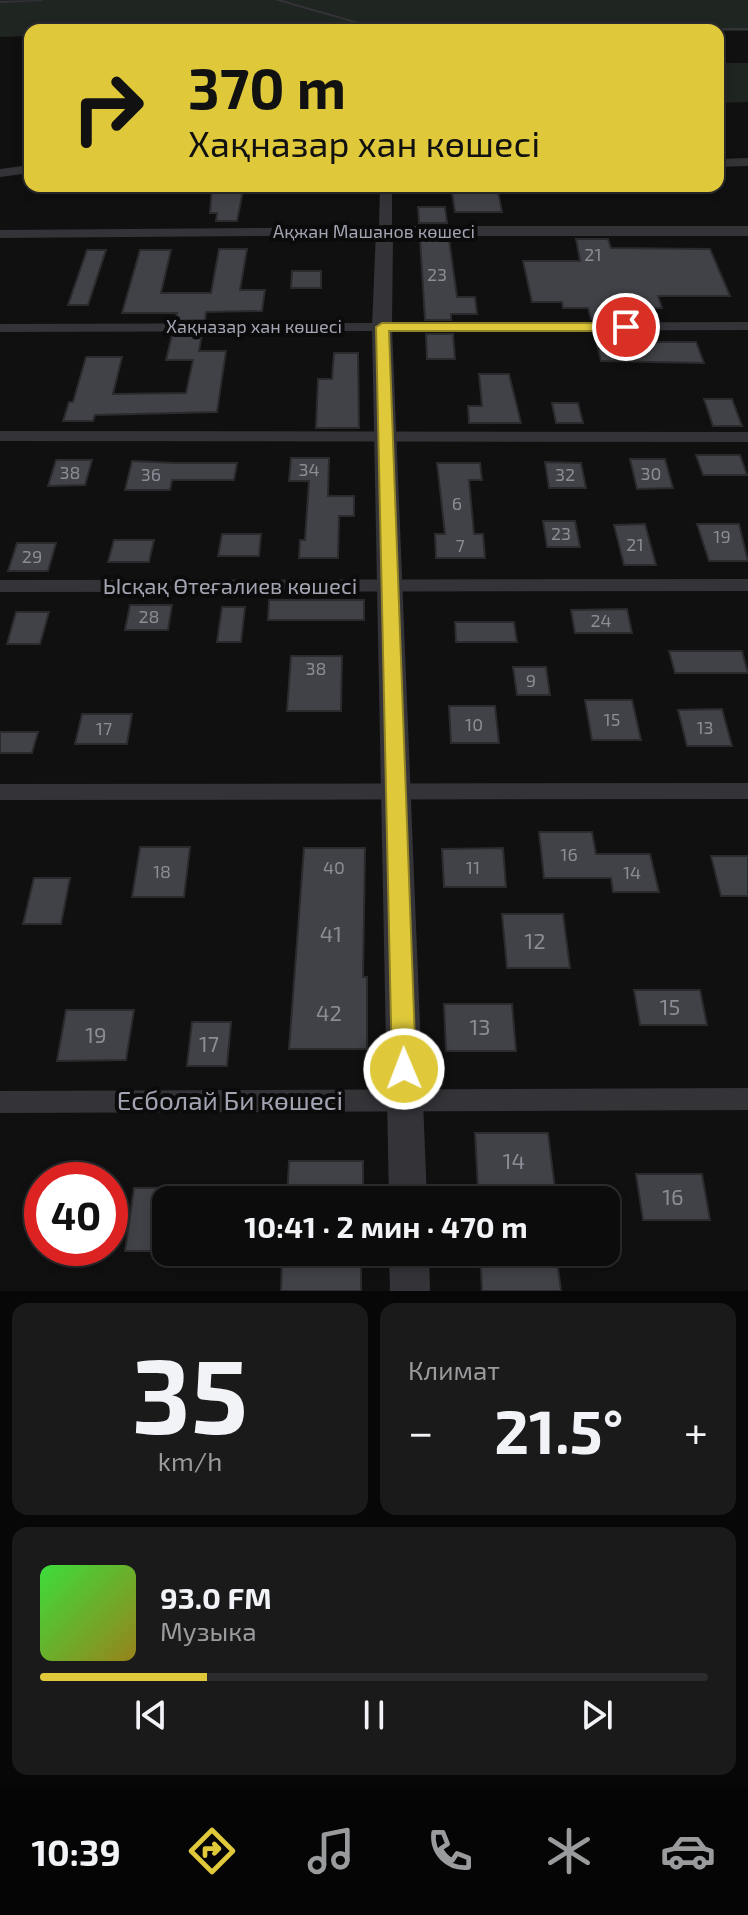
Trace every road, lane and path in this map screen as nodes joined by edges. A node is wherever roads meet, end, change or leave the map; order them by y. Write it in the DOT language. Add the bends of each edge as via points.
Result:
graph roads {
  1 [pos="41,0"];
  2 [pos="277,0"];
  3 [pos="0,2"];
  4 [pos="363,24"];
  5 [pos="724,29"];
  6 [pos="748,29"];
  7 [pos="748,162"];
  8 [pos="724,163"];
  9 [pos="24,170"];
  10 [pos="0,173"];
  11 [pos="386,192"];
  12 [pos="385,231"];
  13 [pos="748,231"];
  14 [pos="0,234"];
  15 [pos="748,326"];
  16 [pos="382,327"];
  17 [pos="0,328"];
  18 [pos="0,436"];
  19 [pos="386,436"];
  20 [pos="748,437"];
  21 [pos="748,585"];
  22 [pos="0,586"];
  23 [pos="390,586"];
  24 [pos="396,791"];
  25 [pos="748,791"];
  26 [pos="0,792"];
  27 [pos="748,1099"];
  28 [pos="405,1100"];
  29 [pos="0,1102"];
  30 [pos="408,1186"];
  31 [pos="409,1266"];
  32 [pos="410,1291"];
  1 -- 3 [label="lane"];
  2 -- 4 [label="lane"];
  5 -- 6 [label="lane"];
  7 -- 8 [label="street"];
  9 -- 10 [label="street"];
  11 -- 12 [label="street"];
  12 -- 13 [label="street, Ақжан Машанов көшесі"];
  12 -- 14 [label="street, Ақжан Машанов көшесі"];
  12 -- 16 [label="street"];
  15 -- 16 [label="street, Хақназар хан көшесі"];
  16 -- 17 [label="street, Хақназар хан көшесі"];
  16 -- 19 [label="street"];
  18 -- 19 [label="street"];
  19 -- 20 [label="street"];
  19 -- 23 [label="street"];
  21 -- 23 [label="street, Ысқақ Өтеғалиев көшесі"];
  22 -- 23 [label="street, Ысқақ Өтеғалиев көшесі"];
  23 -- 24 [label="street"];
  24 -- 25 [label="street"];
  24 -- 26 [label="street"];
  24 -- 28 [label="street"];
  27 -- 28 [label="street, Есболай Би көшесі"];
  28 -- 29 [label="street, Есболай Би көшесі"];
  28 -- 30 [label="street"];
  31 -- 32 [label="street"];
}
